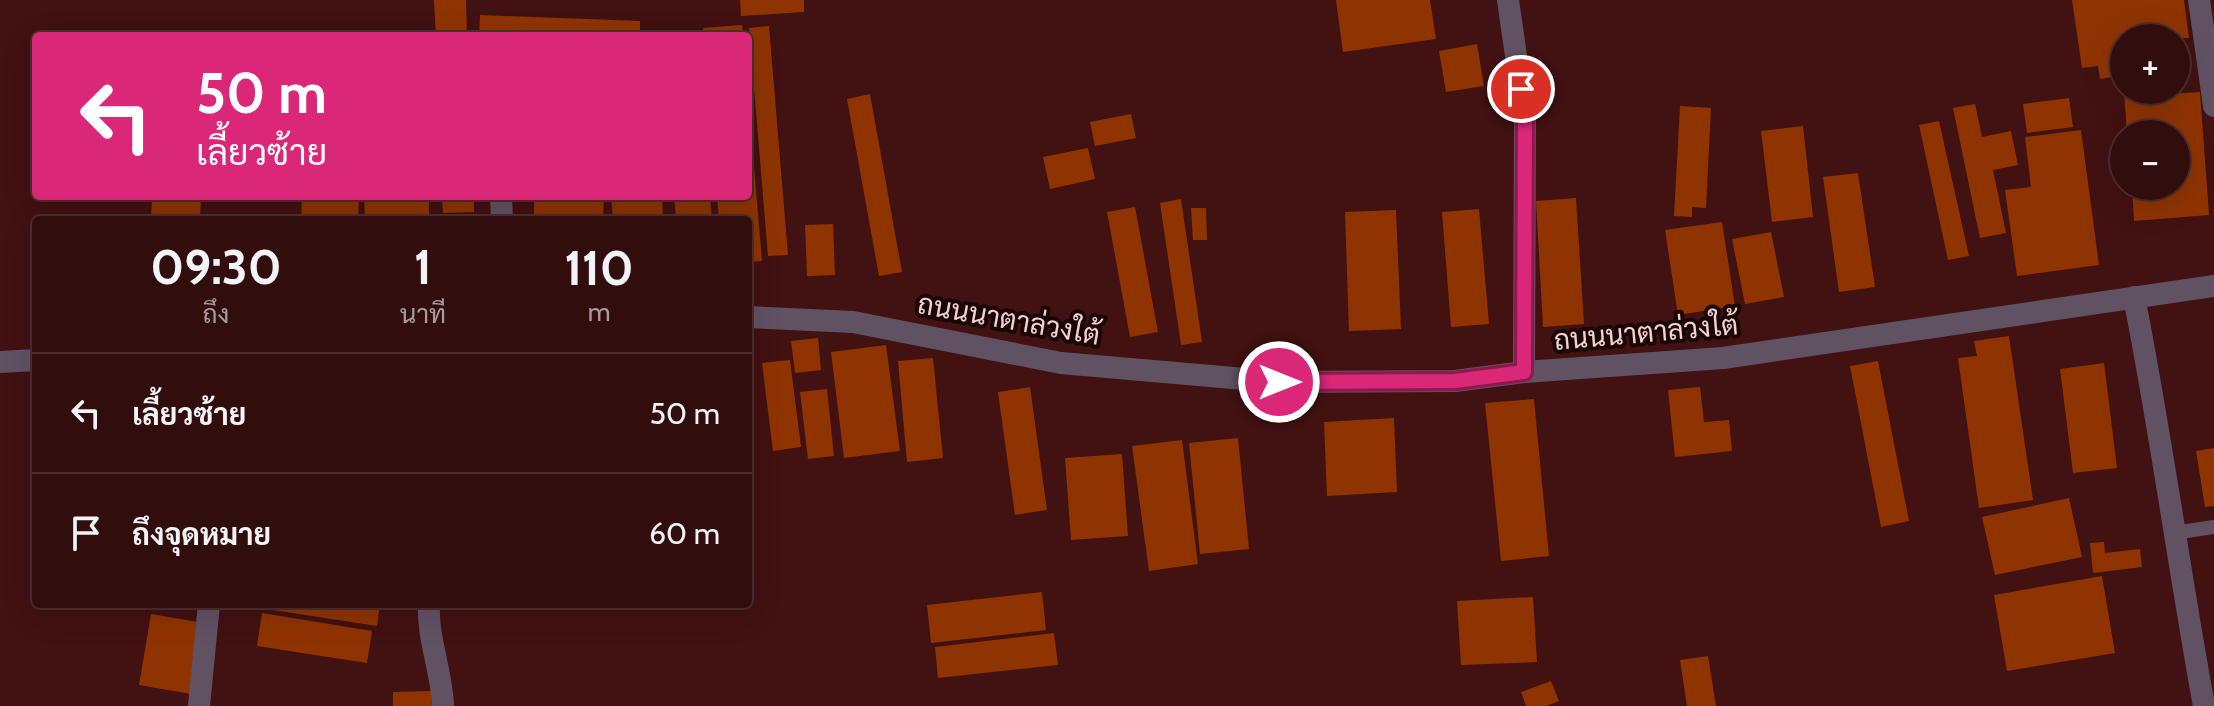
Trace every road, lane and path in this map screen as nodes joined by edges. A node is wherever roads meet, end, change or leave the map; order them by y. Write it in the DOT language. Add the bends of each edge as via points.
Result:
graph roads {
  1 [pos="1508,0"];
  2 [pos="2199,0"];
  3 [pos="2214,106"];
  4 [pos="2214,286"];
  5 [pos="2134,297"];
  6 [pos="752,317"];
  7 [pos="32,360"];
  8 [pos="0,362"];
  9 [pos="1524,372"];
  10 [pos="2214,527"];
  11 [pos="2174,533"];
  12 [pos="209,608"];
  13 [pos="429,608"];
  14 [pos="199,706"];
  15 [pos="443,706"];
  16 [pos="2204,706"];
  1 -- 9 [label="street" via="1525,119"];
  2 -- 3 [label="street"];
  4 -- 5 [label="street, ถนนนาตาล่วงใต้"];
  5 -- 9 [label="street, ถนนนาตาล่วงใต้" via="1723,358"];
  5 -- 11 [label="street"];
  6 -- 9 [label="street, ถนนนาตาล่วงใต้" via="853,322 1061,363 1279,382 1455,381"];
  7 -- 8 [label="street"];
  10 -- 11 [label="lane"];
  11 -- 16 [label="street"];
  12 -- 14 [label="street"];
  13 -- 15 [label="street"];
}
